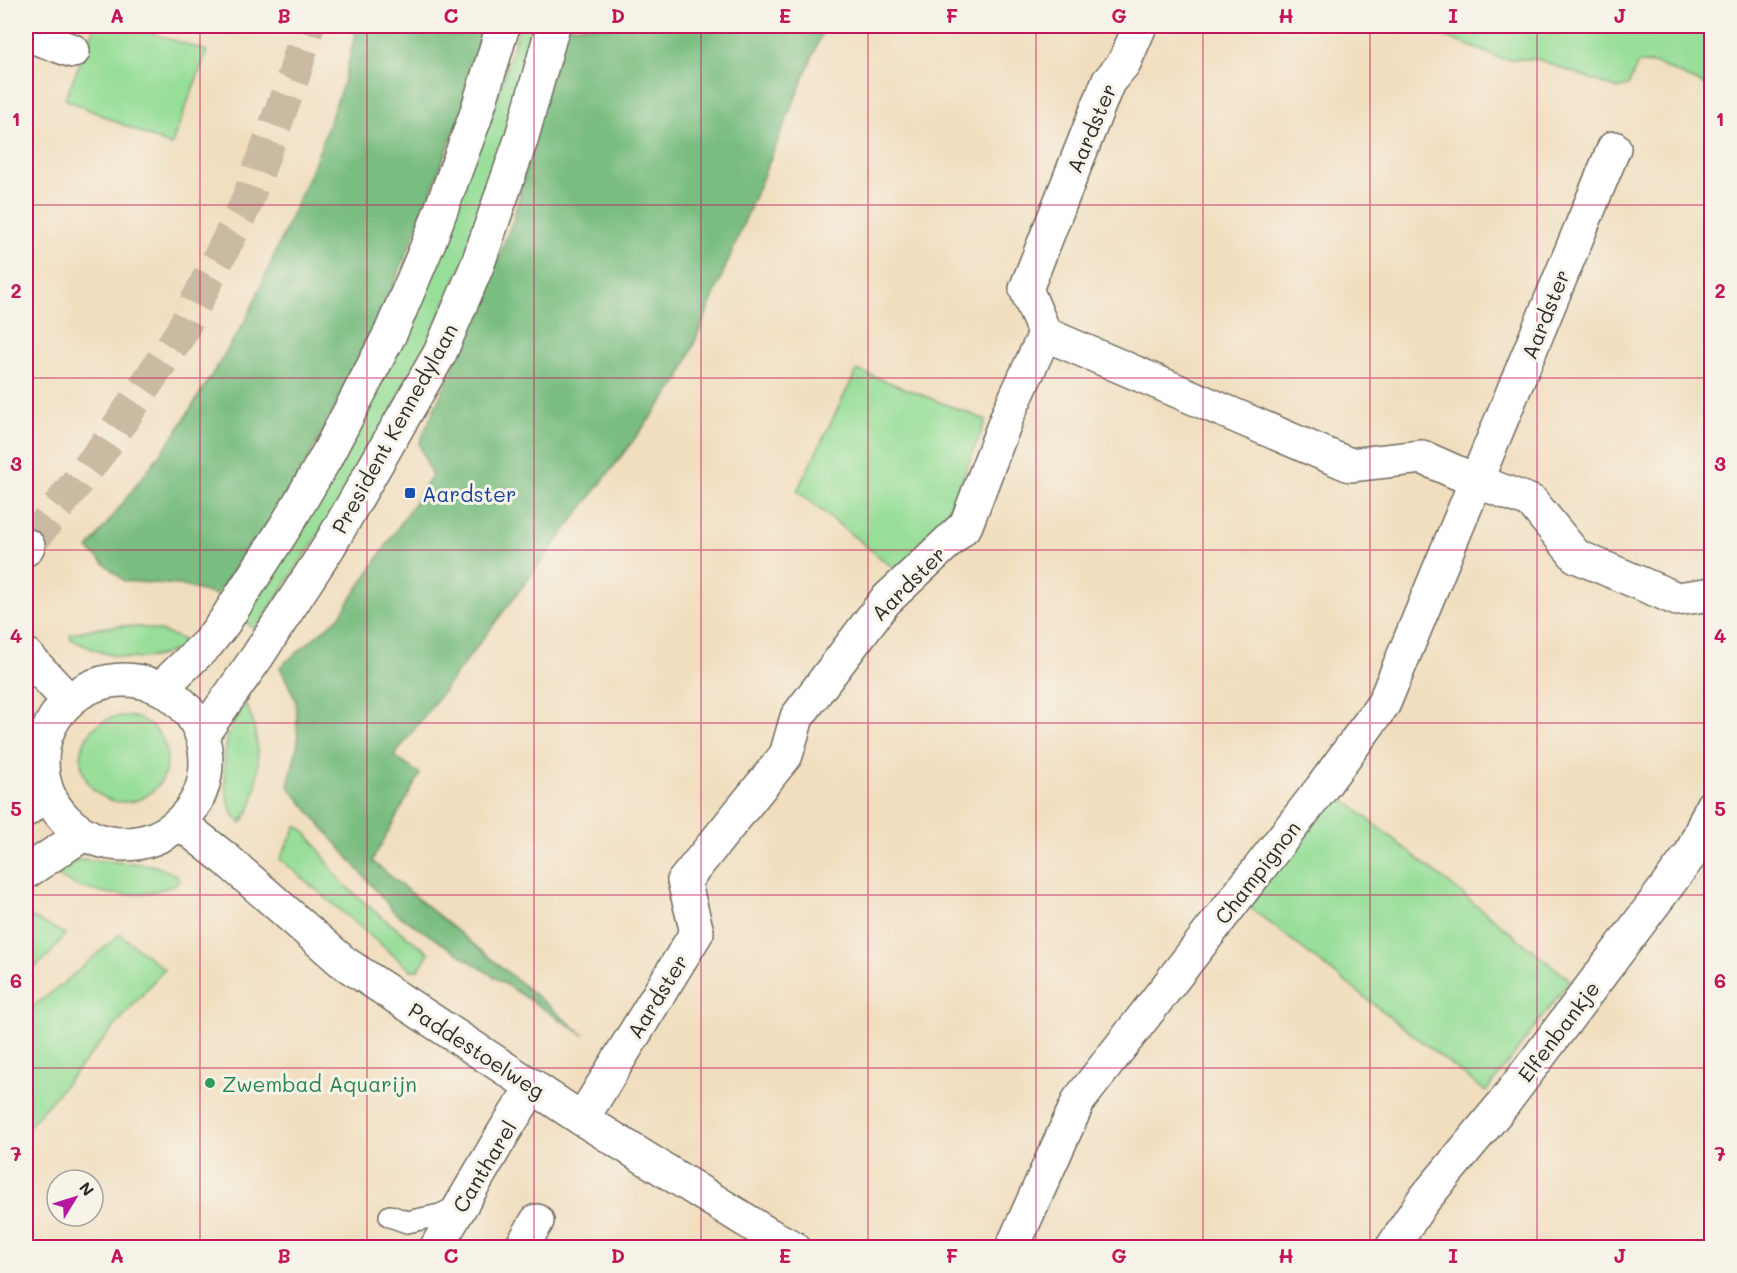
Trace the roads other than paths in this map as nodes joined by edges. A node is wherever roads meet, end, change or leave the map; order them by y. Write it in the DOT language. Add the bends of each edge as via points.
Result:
graph roads {
  1 [pos="503,26"];
  2 [pos="553,26"];
  3 [pos="1140,26"];
  4 [pos="26,34"];
  5 [pos="73,51"];
  6 [pos="1614,148"];
  7 [pos="1045,334"];
  8 [pos="1476,481"];
  9 [pos="1712,594"];
  10 [pos="26,655"];
  11 [pos="161,688"];
  12 [pos="69,701"];
  13 [pos="202,735"];
  14 [pos="36,801"];
  15 [pos="1712,806"];
  16 [pos="180,823"];
  17 [pos="84,834"];
  18 [pos="26,872"];
  19 [pos="533,1086"];
  20 [pos="582,1119"];
  21 [pos="462,1204"];
  22 [pos="390,1216"];
  23 [pos="436,1248"];
  24 [pos="794,1248"];
  25 [pos="1012,1248"];
  26 [pos="1392,1248"];
  1 -- 11 [label="street" via="475,118 391,332 324,459 242,594 208,643"];
  2 -- 13 [label="street, President Kennedylaan" via="521,140 477,266 440,353 328,548"];
  3 -- 7 [label="street, Aardster" via="1124,63 1108,82 1026,289"];
  4 -- 5 [label="street"];
  6 -- 8 [label="street, Aardster"];
  7 -- 8 [label="street" via="1350,465 1422,458"];
  7 -- 20 [label="street, Aardster" via="1009,412 966,525 885,602 797,717 786,754 684,881 697,932"];
  8 -- 9 [label="street" via="1532,501 1576,556 1677,599"];
  8 -- 25 [label="street, Champignon" via="1384,703 1079,1100"];
  10 -- 12 [label="street"];
  11 -- 12 [label="street" via="137,680 112,681 89,687"];
  11 -- 13 [label="street" via="186,707"];
  12 -- 14 [label="street" via="53,720 44,744"];
  13 -- 16 [label="street" via="206,758 204,782 195,804"];
  14 -- 17 [label="street"];
  15 -- 26 [label="street, Elfenbankje" via="1691,855 1504,1103 1422,1202"];
  16 -- 17 [label="street" via="159,837 134,844 109,843"];
  16 -- 19 [label="street, Paddestoelweg" via="343,962"];
  17 -- 18 [label="street"];
  19 -- 20 [label="street, Paddestoelweg"];
  19 -- 21 [label="street, Cantharel"];
  20 -- 24 [label="street, Paddestoelweg"];
  21 -- 22 [label="lane" via="440,1215 407,1222"];
  21 -- 23 [label="street, Cantharel"];
}
